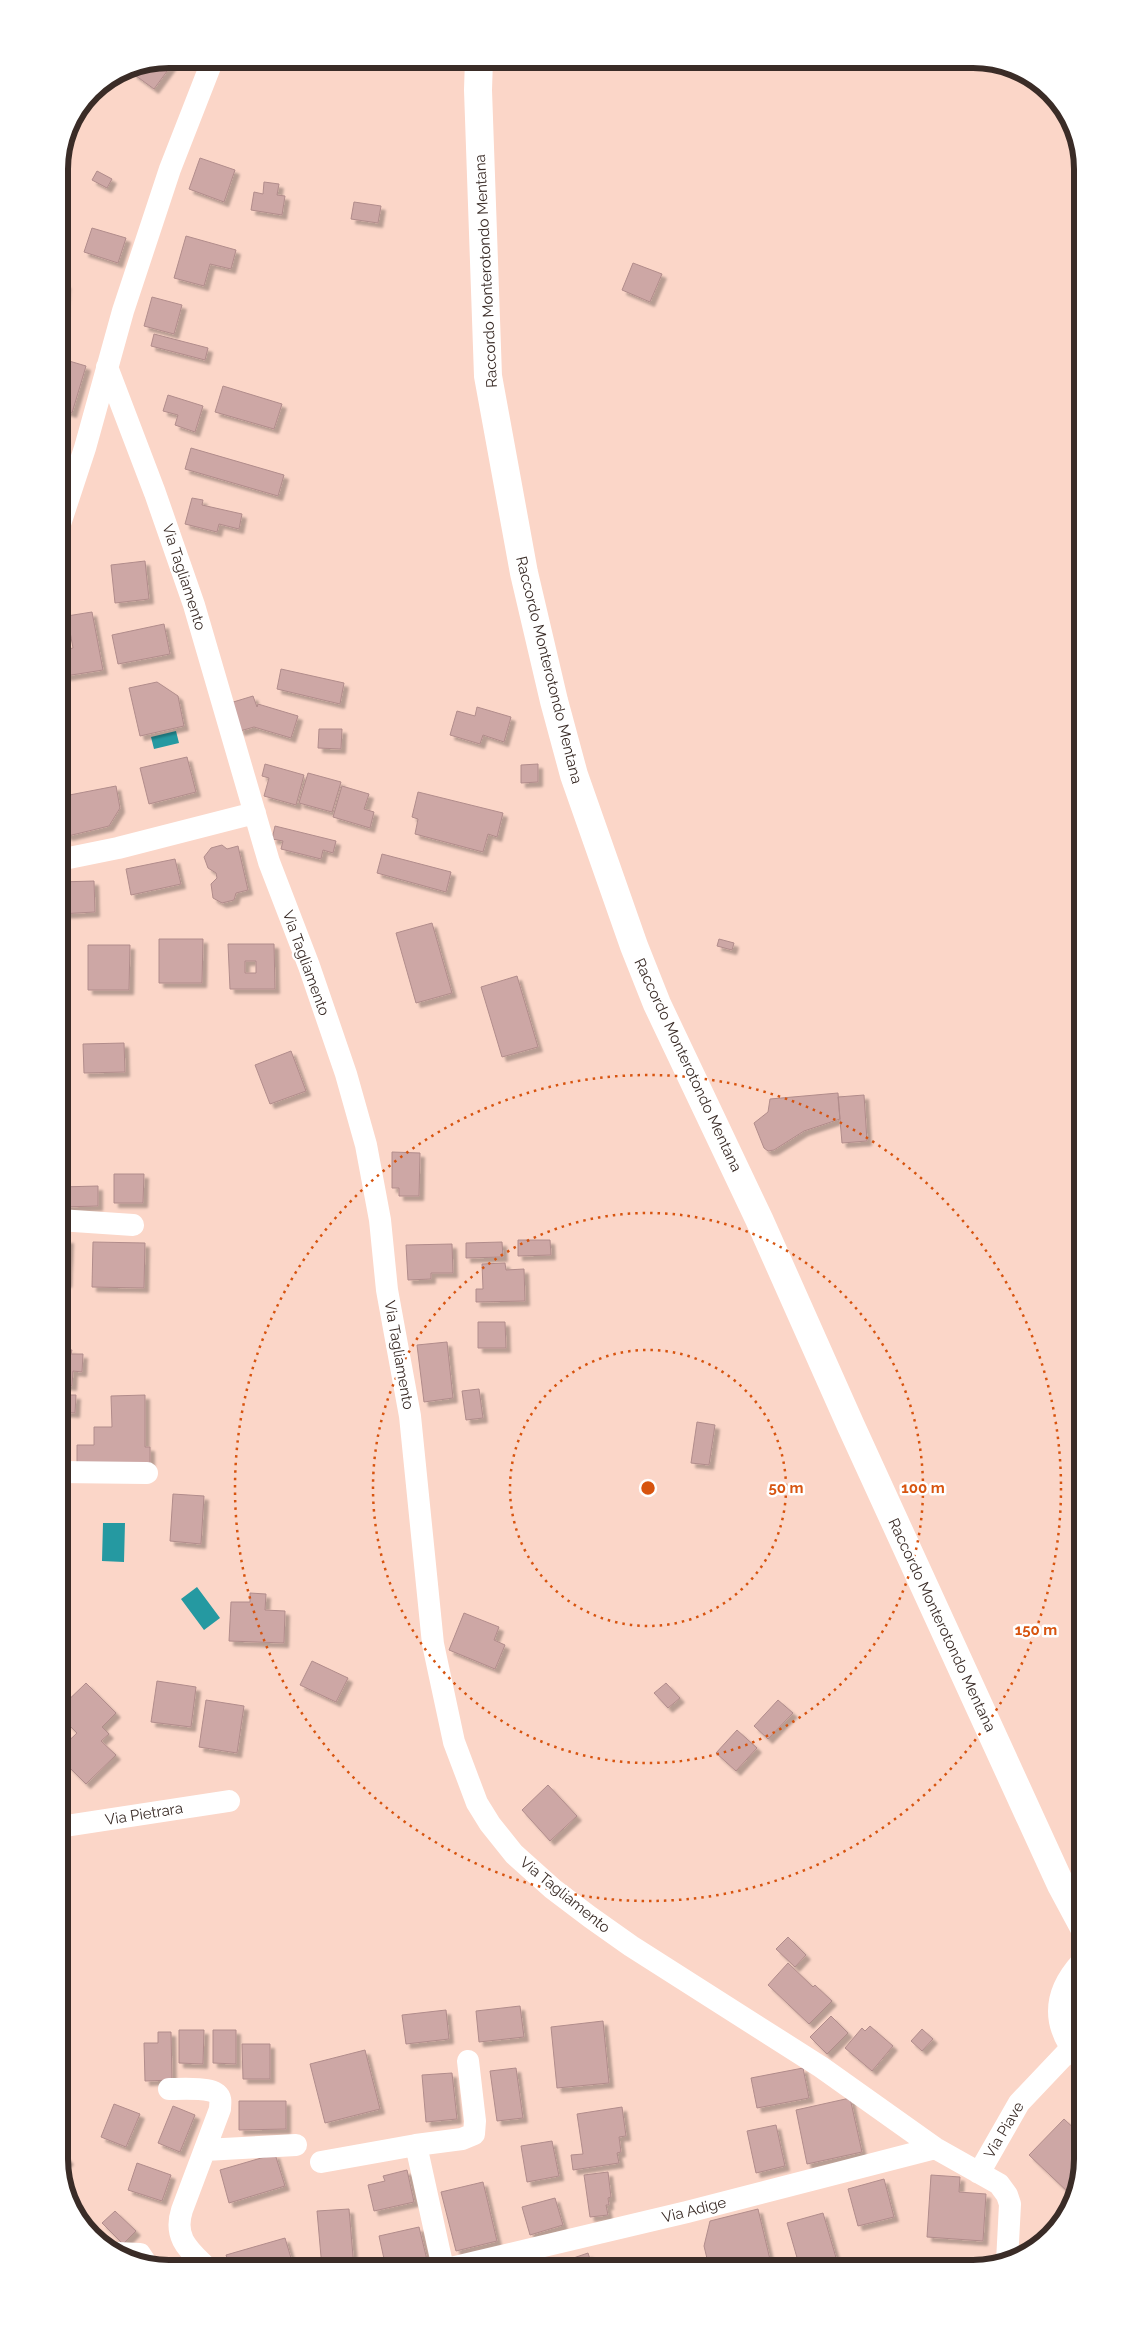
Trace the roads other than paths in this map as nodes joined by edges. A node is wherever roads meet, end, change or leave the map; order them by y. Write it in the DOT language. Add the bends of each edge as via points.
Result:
graph roads {
  1 [pos="210,68"];
  2 [pos="479,68"];
  3 [pos="107,367"];
  4 [pos="68,500"];
  5 [pos="255,814"];
  6 [pos="68,858"];
  7 [pos="68,1221"];
  8 [pos="133,1225"];
  9 [pos="68,1472"];
  10 [pos="147,1473"];
  11 [pos="229,1801"];
  12 [pos="68,1825"];
  13 [pos="1074,1910"];
  14 [pos="1074,1976"];
  15 [pos="1074,2046"];
  16 [pos="1074,2055"];
  17 [pos="468,2061"];
  18 [pos="169,2089"];
  19 [pos="296,2145"];
  20 [pos="416,2145"];
  21 [pos="935,2148"];
  22 [pos="205,2150"];
  23 [pos="321,2162"];
  24 [pos="979,2173"];
  25 [pos="1008,2253"];
  26 [pos="199,2259"];
  27 [pos="441,2259"];
  28 [pos="487,2259"];
  1 -- 3 [label="street" via="167,179"];
  2 -- 13 [label="main road, Raccordo Monterotondo Mentana" via="488,376 524,573 576,782 634,946 665,1022 759,1219"];
  3 -- 4 [label="street"];
  3 -- 5 [label="street, Via Tagliamento" via="191,597"];
  5 -- 6 [label="street"];
  5 -- 21 [label="street, Via Tagliamento" via="269,862 346,1074 366,1145 380,1220 387,1290 410,1416 433,1644 454,1742 477,1803 514,1854 584,1913 820,2066"];
  7 -- 8 [label="street"];
  9 -- 10 [label="street"];
  11 -- 12 [label="street, Via Pietrara"];
  14 -- 15 [label="main road" via="1064,1994 1061,2012 1064,2030"];
  16 -- 24 [label="street, Via Piave" via="1019,2103"];
  17 -- 20 [label="street" via="476,2121 474,2134 467,2138"];
  18 -- 22 [label="street" via="218,2094 220,2109"];
  19 -- 22 [label="street"];
  20 -- 23 [label="street"];
  20 -- 27 [label="street"];
  21 -- 24 [label="street, Via Tagliamento"];
  21 -- 28 [label="street, Via Adige"];
  22 -- 26 [label="street" via="178,2226 184,2243"];
  24 -- 25 [label="street, Via Tagliamento" via="998,2184 1009,2199"];
}
